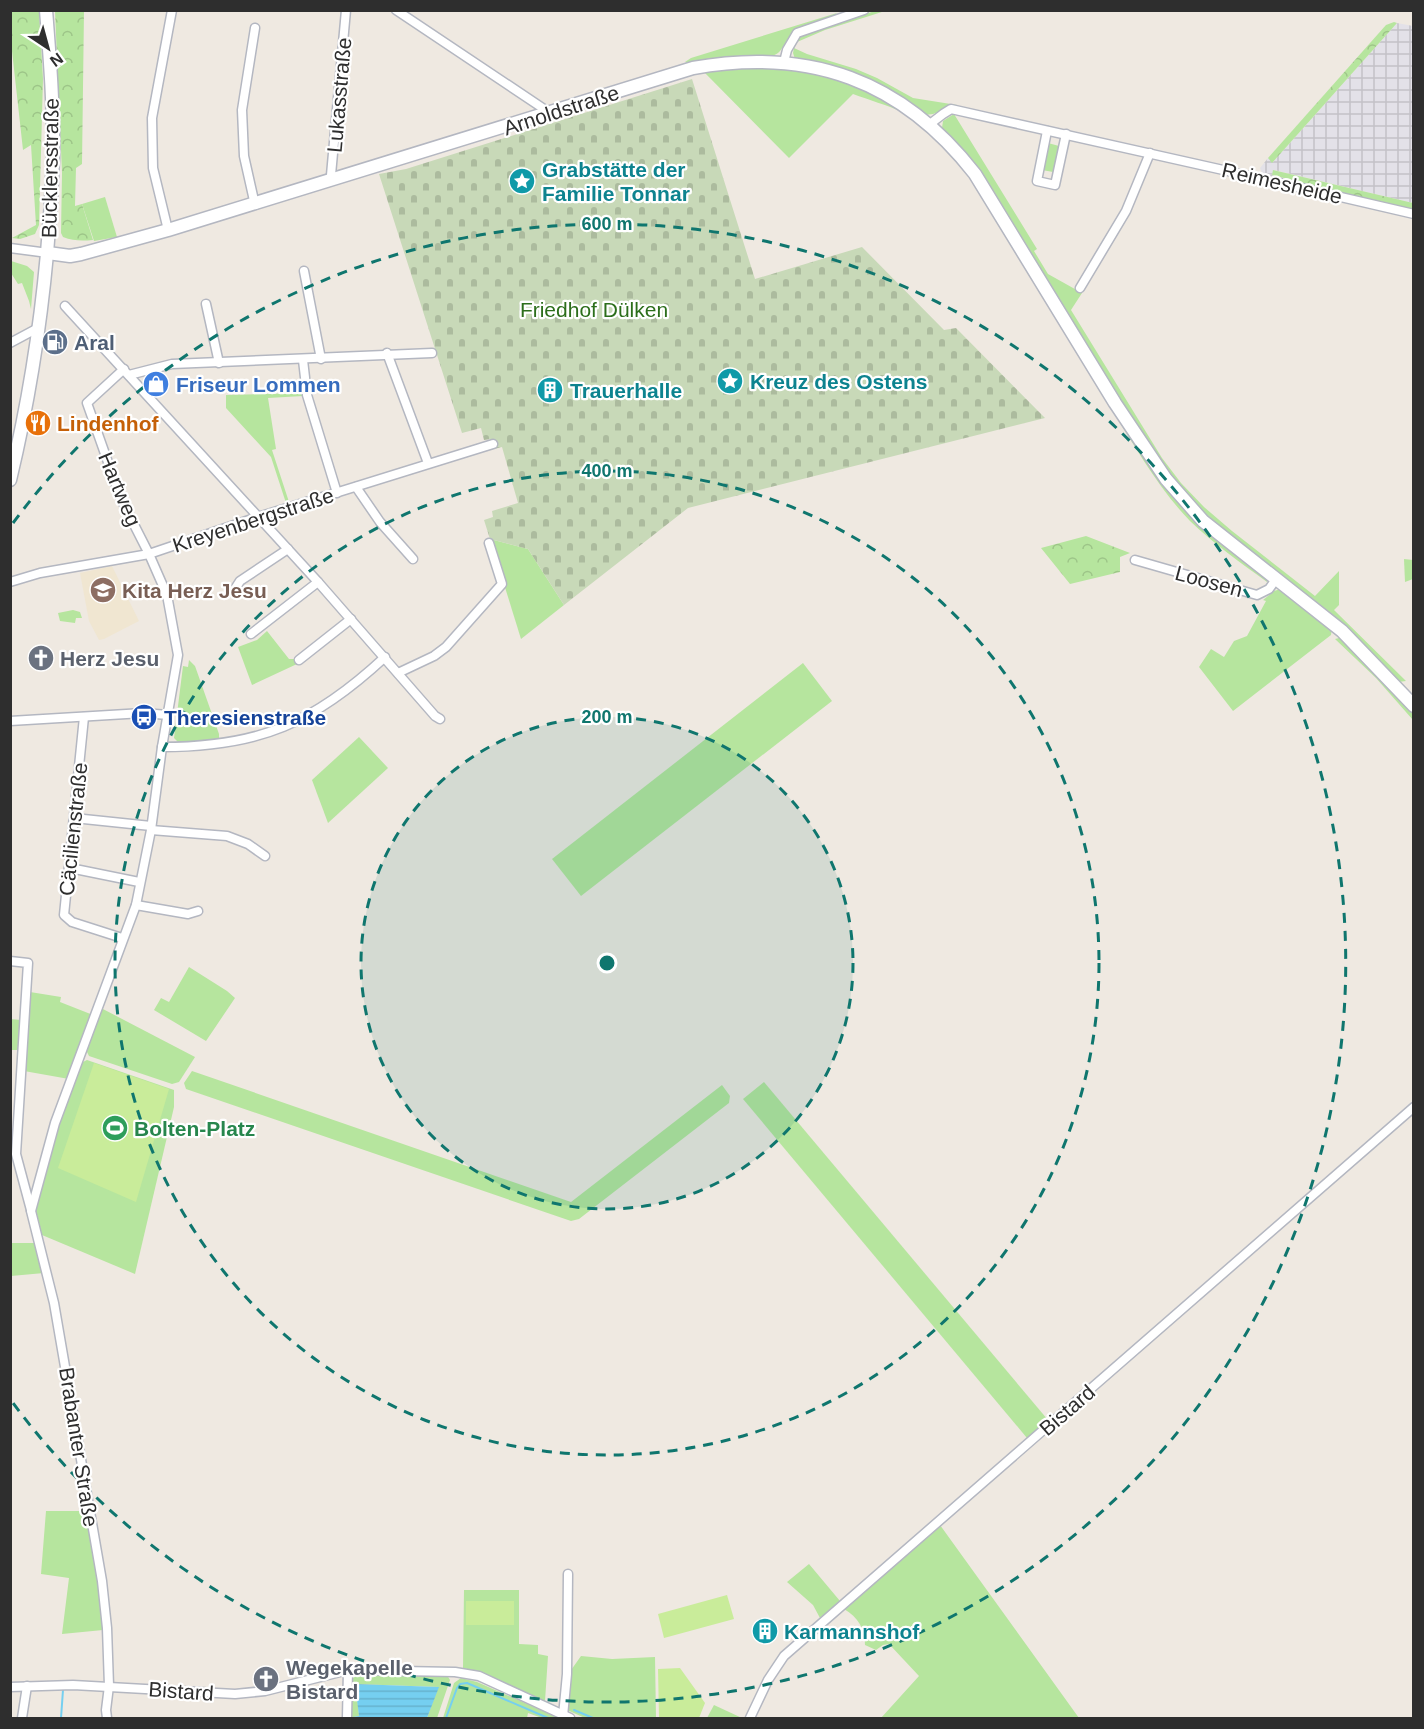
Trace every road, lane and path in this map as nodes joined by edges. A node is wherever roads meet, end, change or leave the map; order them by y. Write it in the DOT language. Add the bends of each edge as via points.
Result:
graph roads {
  1 [pos="46,10"];
  2 [pos="172,10"];
  3 [pos="346,10"];
  4 [pos="396,10"];
  5 [pos="864,10"];
  6 [pos="255,28"];
  7 [pos="784,62"];
  8 [pos="550,113"];
  9 [pos="930,124"];
  10 [pos="1047,131"];
  11 [pos="1066,134"];
  12 [pos="1150,153"];
  13 [pos="333,180"];
  14 [pos="255,205"];
  15 [pos="1413,214"];
  16 [pos="168,231"];
  17 [pos="10,248"];
  18 [pos="48,253"];
  19 [pos="304,271"];
  20 [pos="1080,288"];
  21 [pos="206,304"];
  22 [pos="65,306"];
  23 [pos="38,328"];
  24 [pos="10,343"];
  25 [pos="432,353"];
  26 [pos="387,354"];
  27 [pos="321,359"];
  28 [pos="303,360"];
  29 [pos="219,363"];
  30 [pos="127,372"];
  31 [pos="493,444"];
  32 [pos="428,463"];
  33 [pos="10,480"];
  34 [pos="356,487"];
  35 [pos="337,493"];
  36 [pos="258,517"];
  37 [pos="489,543"];
  38 [pos="288,549"];
  39 [pos="149,554"];
  40 [pos="413,558"];
  41 [pos="1135,560"];
  42 [pos="1277,578"];
  43 [pos="10,582"];
  44 [pos="318,582"];
  45 [pos="233,592"];
  46 [pos="351,619"];
  47 [pos="251,634"];
  48 [pos="385,657"];
  49 [pos="298,660"];
  50 [pos="398,673"];
  51 [pos="1413,706"];
  52 [pos="168,715"];
  53 [pos="84,717"];
  54 [pos="440,719"];
  55 [pos="10,721"];
  56 [pos="162,747"];
  57 [pos="74,818"];
  58 [pos="151,828"];
  59 [pos="265,856"];
  60 [pos="70,868"];
  61 [pos="139,882"];
  62 [pos="136,905"];
  63 [pos="198,911"];
  64 [pos="122,938"];
  65 [pos="10,960"];
  66 [pos="1413,1107"];
  67 [pos="31,1211"];
  68 [pos="568,1575"];
  69 [pos="348,1670"];
  70 [pos="27,1686"];
  71 [pos="109,1686"];
  72 [pos="10,1687"];
  73 [pos="567,1717"];
  74 [pos="22,1719"];
  75 [pos="107,1719"];
  76 [pos="347,1719"];
  77 [pos="750,1719"];
  1 -- 18 [label="street, Bücklersstraße" via="53,159"];
  2 -- 16 [label="street" via="152,118 153,168"];
  3 -- 13 [label="street, Lukasstraße"];
  4 -- 8 [label="street"];
  5 -- 7 [label="street" via="797,33"];
  6 -- 14 [label="street" via="242,111 244,156"];
  7 -- 8 [label="street, Arnoldstraße" via="744,61 693,68"];
  7 -- 9 [label="street, Arnoldstraße" via="815,67 866,84"];
  8 -- 13 [label="street, Arnoldstraße"];
  9 -- 10 [label="street, Reimesheide" via="951,110"];
  9 -- 42 [label="street, Arnoldstraße" via="975,174 1166,479 1203,521"];
  10 -- 11 [label="street, Reimesheide"];
  10 -- 11 [label="street" via="1036,181 1054,185"];
  11 -- 12 [label="street, Reimesheide"];
  12 -- 15 [label="street, Reimesheide"];
  12 -- 20 [label="street" via="1126,211"];
  13 -- 14 [label="street, Arnoldstraße"];
  14 -- 16 [label="street, Arnoldstraße"];
  16 -- 18 [label="street, Arnoldstraße" via="81,254"];
  17 -- 18 [label="street"];
  18 -- 23 [label="street"];
  19 -- 27 [label="street"];
  21 -- 29 [label="street"];
  22 -- 30 [label="street"];
  23 -- 24 [label="street"];
  23 -- 33 [label="street"];
  25 -- 26 [label="street"];
  26 -- 27 [label="street"];
  26 -- 32 [label="street"];
  27 -- 28 [label="street"];
  28 -- 29 [label="street"];
  28 -- 35 [label="street" via="307,395"];
  29 -- 30 [label="street" via="172,364"];
  30 -- 36 [label="street"];
  30 -- 39 [label="street, Hartweg" via="87,403 121,499"];
  31 -- 32 [label="street, Kreyenbergstraße"];
  32 -- 34 [label="street, Kreyenbergstraße"];
  34 -- 35 [label="street, Kreyenbergstraße"];
  34 -- 40 [label="street" via="380,522"];
  35 -- 36 [label="street, Kreyenbergstraße"];
  36 -- 38 [label="street"];
  36 -- 39 [label="street, Kreyenbergstraße"];
  37 -- 50 [label="street" via="502,584 446,647"];
  38 -- 44 [label="street"];
  38 -- 45 [label="street" via="240,581"];
  39 -- 43 [label="street, Kreyenbergstraße"];
  39 -- 52 [label="street, Brabanter Straße" via="167,595 178,655"];
  41 -- 42 [label="street, Loosen" via="1257,594 1269,589"];
  42 -- 51 [label="street, Arnoldstraße" via="1342,631"];
  44 -- 46 [label="street"];
  44 -- 47 [label="street"];
  46 -- 48 [label="street"];
  46 -- 49 [label="street"];
  48 -- 50 [label="street"];
  48 -- 56 [label="street" via="327,704 278,730 225,742"];
  50 -- 54 [label="street"];
  52 -- 53 [label="street"];
  52 -- 56 [label="street, Brabanter Straße"];
  53 -- 55 [label="street"];
  53 -- 57 [label="street, Cäcilienstraße"];
  56 -- 58 [label="street, Brabanter Straße"];
  57 -- 58 [label="street"];
  57 -- 60 [label="street, Cäcilienstraße"];
  58 -- 59 [label="street" via="227,836"];
  58 -- 61 [label="street, Brabanter Straße"];
  60 -- 61 [label="street"];
  60 -- 64 [label="street, Cäcilienstraße" via="64,915 72,922"];
  61 -- 62 [label="street, Brabanter Straße"];
  62 -- 63 [label="street" via="188,914"];
  62 -- 64 [label="street, Brabanter Straße"];
  64 -- 67 [label="street, Brabanter Straße" via="55,1123"];
  65 -- 67 [label="street, Brabanter Straße" via="28,963 16,1154"];
  66 -- 77 [label="street, Bistard" via="784,1656"];
  67 -- 71 [label="street, Brabanter Straße" via="54,1303 102,1581"];
  68 -- 73 [label="street, Bistard"];
  69 -- 71 [label="street, Bistard" via="265,1691 235,1694"];
  69 -- 73 [label="street, Bistard" via="479,1676"];
  69 -- 76 [label="street"];
  70 -- 71 [label="street, Bistard"];
  70 -- 72 [label="street, Bistard"];
  70 -- 74 [label="street"];
  71 -- 75 [label="street, Brabanter Straße"];
}
